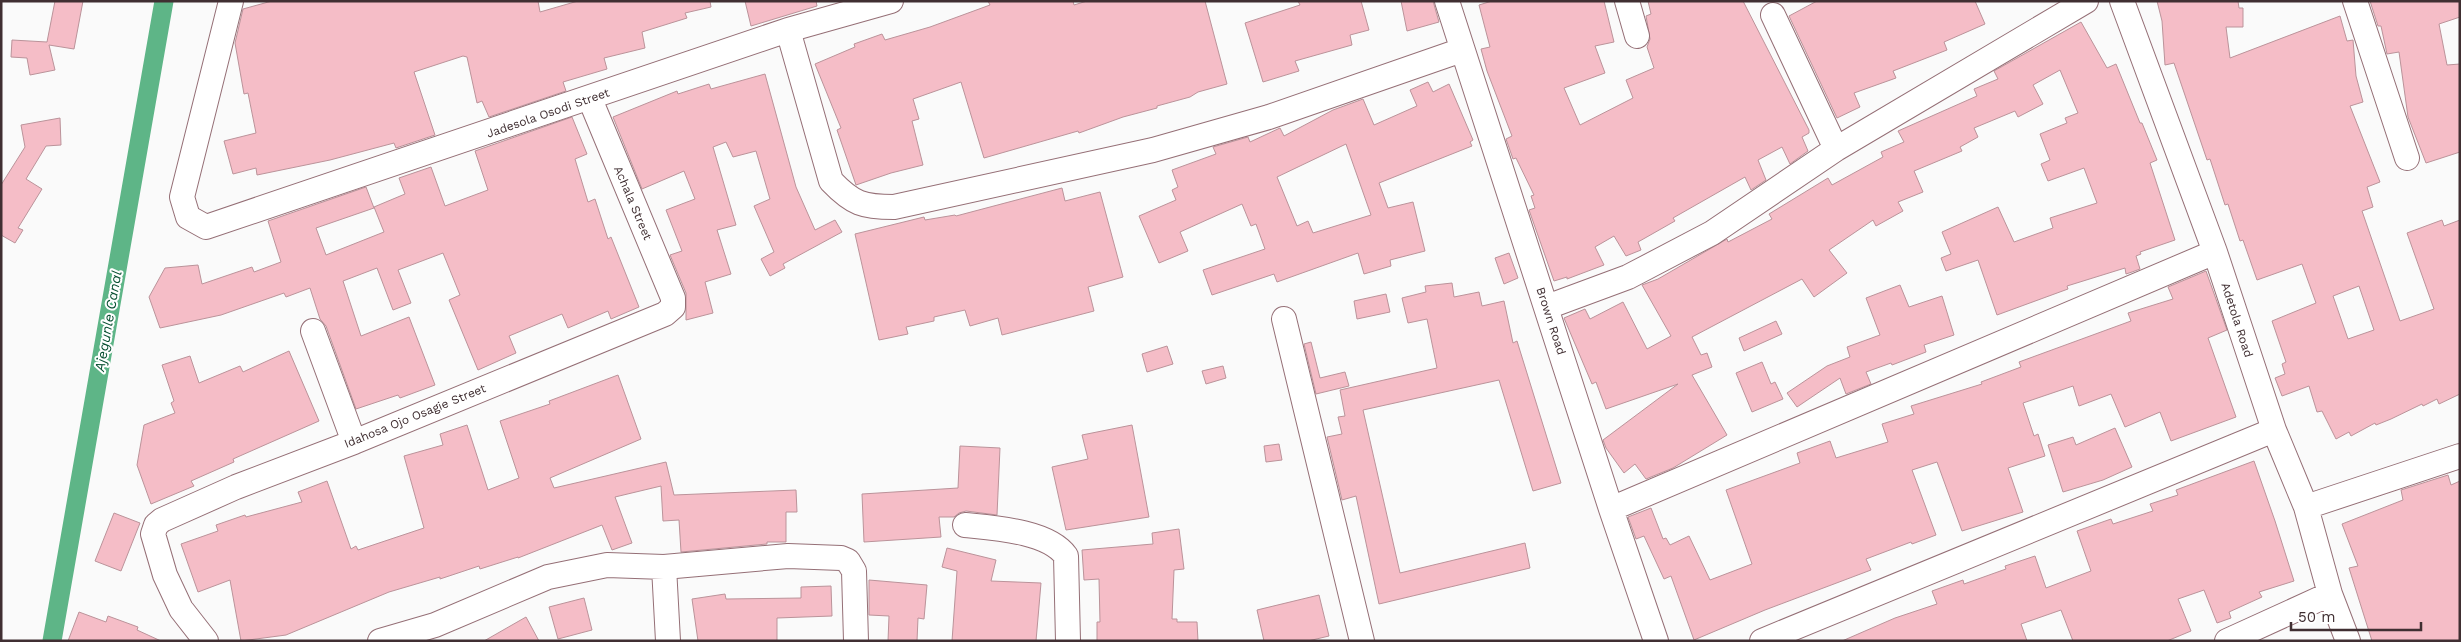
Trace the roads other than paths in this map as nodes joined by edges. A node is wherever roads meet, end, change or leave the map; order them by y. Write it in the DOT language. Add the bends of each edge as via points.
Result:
graph roads {
  1 [pos="231,1"];
  2 [pos="891,1"];
  3 [pos="1447,1"];
  4 [pos="1627,1"];
  5 [pos="2086,1"];
  6 [pos="2122,1"];
  7 [pos="2355,1"];
  8 [pos="1773,15"];
  9 [pos="788,30"];
  10 [pos="1637,36"];
  11 [pos="1462,50"];
  12 [pos="590,99"];
  13 [pos="1836,149"];
  14 [pos="2408,158"];
  15 [pos="2215,252"];
  16 [pos="673,307"];
  17 [pos="1547,307"];
  18 [pos="1284,319"];
  19 [pos="313,331"];
  20 [pos="2274,430"];
  21 [pos="354,442"];
  22 [pos="2460,456"];
  23 [pos="2306,507"];
  24 [pos="1611,509"];
  25 [pos="965,525"];
  26 [pos="664,567"];
  27 [pos="2330,594"];
  28 [pos="438,633"];
  29 [pos="206,641"];
  30 [pos="380,641"];
  31 [pos="668,641"];
  32 [pos="856,641"];
  33 [pos="1068,641"];
  34 [pos="1362,641"];
  35 [pos="1656,641"];
  36 [pos="1762,641"];
  37 [pos="2227,641"];
  38 [pos="2348,641"];
  1 -- 12 [label="street, Jadesola Osodi Street" via="182,197 188,217 206,227"];
  2 -- 9 [label="street, Jadesola Osodi Street"];
  3 -- 11 [label="street, Brown Road"];
  4 -- 10 [label="street"];
  5 -- 13 [label="street"];
  6 -- 15 [label="street, Adetola Road"];
  7 -- 14 [label="street"];
  8 -- 13 [label="street"];
  9 -- 11 [label="street" via="831,181 847,197 867,207 894,206 1153,150 1269,117"];
  9 -- 12 [label="street, Jadesola Osodi Street"];
  11 -- 17 [label="street, Brown Road"];
  12 -- 16 [label="street, Achala Street" via="674,298"];
  13 -- 17 [label="street" via="1712,233 1628,277"];
  15 -- 20 [label="street, Adetola Road"];
  15 -- 24 [label="street"];
  16 -- 21 [label="street, Idahosa Ojo Osagie Street" via="665,314"];
  17 -- 24 [label="street, Brown Road"];
  18 -- 34 [label="street"];
  19 -- 21 [label="street"];
  20 -- 23 [label="street, Adetola Road"];
  20 -- 36 [label="street"];
  21 -- 29 [label="street, Idahosa Ojo Osagie Street" via="236,487 156,525 153,534 165,575 181,609"];
  22 -- 23 [label="street"];
  23 -- 27 [label="street, Adetola Road"];
  24 -- 35 [label="street, Brown Road"];
  25 -- 33 [label="street" via="1020,531 1060,548 1066,556"];
  26 -- 28 [label="street" via="608,565 548,577"];
  26 -- 31 [label="street"];
  26 -- 32 [label="street" via="788,556 841,558 848,561 854,571"];
  27 -- 37 [label="street"];
  27 -- 38 [label="street, Adetola Road"];
  28 -- 30 [label="street"];
}
